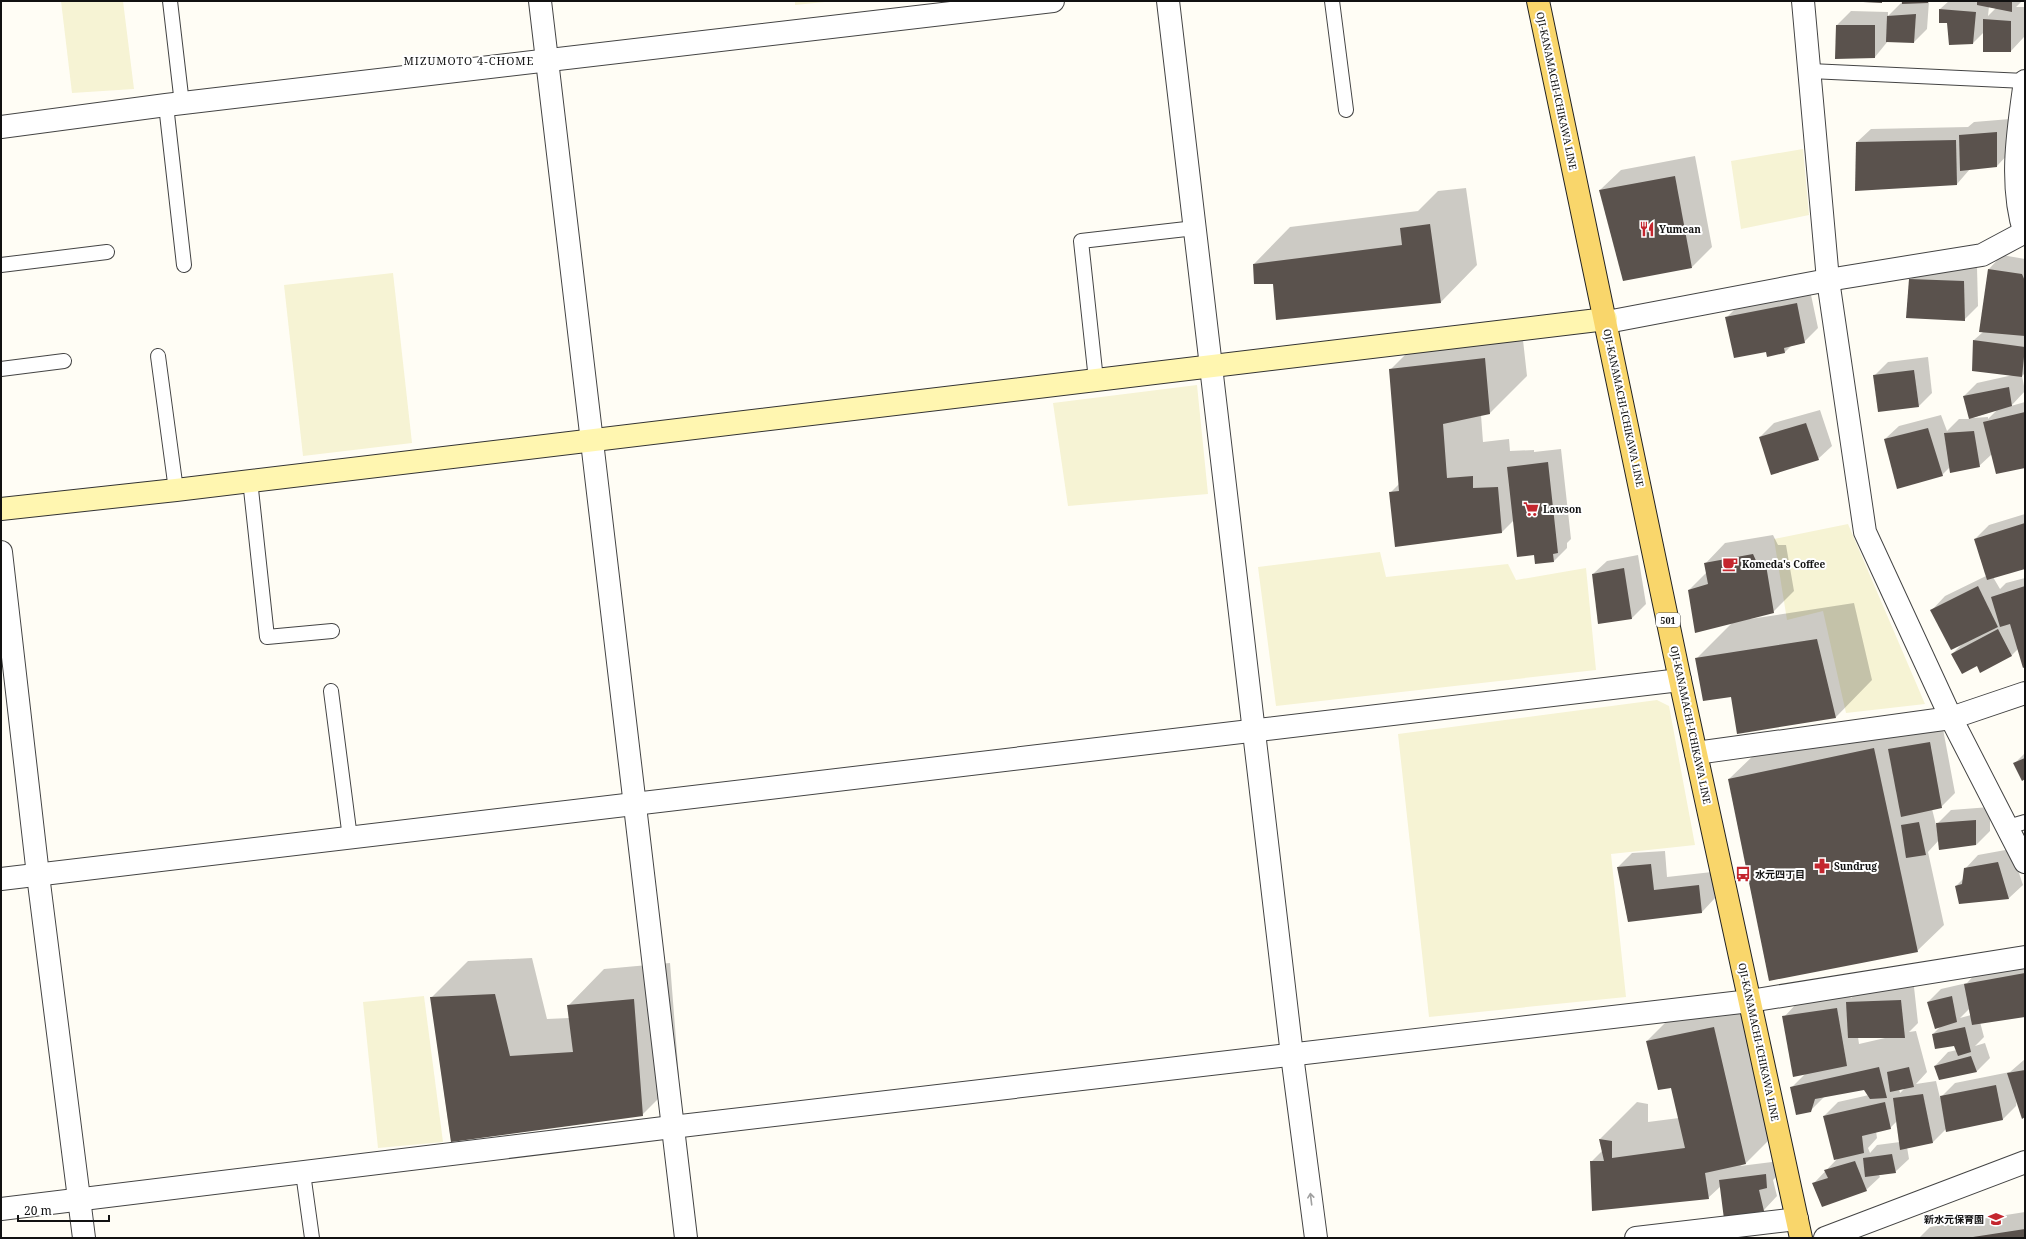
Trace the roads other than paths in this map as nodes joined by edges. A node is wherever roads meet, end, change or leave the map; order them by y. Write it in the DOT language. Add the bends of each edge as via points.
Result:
graph roads {
  1 [pos="170,1"];
  2 [pos="540,1"];
  3 [pos="1053,1"];
  4 [pos="1168,1"];
  5 [pos="1332,1"];
  6 [pos="1538,1"];
  7 [pos="1803,1"];
  8 [pos="942,8"];
  9 [pos="547,61"];
  10 [pos="1810,72"];
  11 [pos="2025,81"];
  12 [pos="174,104"];
  13 [pos="1346,110"];
  14 [pos="1,127"];
  15 [pos="1195,228"];
  16 [pos="2025,233"];
  17 [pos="107,252"];
  18 [pos="1,265"];
  19 [pos="184,265"];
  20 [pos="1828,280"];
  21 [pos="1606,321"];
  22 [pos="158,356"];
  23 [pos="64,361"];
  24 [pos="1210,366"];
  25 [pos="1,369"];
  26 [pos="1096,380"];
  27 [pos="591,440"];
  28 [pos="250,480"];
  29 [pos="176,490"];
  30 [pos="1,509"];
  31 [pos="1,552"];
  32 [pos="332,631"];
  33 [pos="1680,680"];
  34 [pos="331,691"];
  35 [pos="2025,693"];
  36 [pos="1951,718"];
  37 [pos="1255,730"];
  38 [pos="1696,753"];
  39 [pos="636,805"];
  40 [pos="2016,825"];
  41 [pos="350,838"];
  42 [pos="2025,862"];
  43 [pos="38,875"];
  44 [pos="1,879"];
  45 [pos="2025,957"];
  46 [pos="1750,1001"];
  47 [pos="1292,1055"];
  48 [pos="672,1127"];
  49 [pos="2025,1162"];
  50 [pos="303,1173"];
  51 [pos="79,1200"];
  52 [pos="1,1209"];
  53 [pos="1799,1229"];
  54 [pos="84,1238"];
  55 [pos="312,1238"];
  56 [pos="686,1238"];
  57 [pos="1316,1238"];
  58 [pos="1636,1238"];
  59 [pos="1825,1238"];
  1 -- 12 [label="lane"];
  2 -- 9 [label="street"];
  3 -- 8 [label="street"];
  4 -- 15 [label="street"];
  5 -- 13 [label="lane"];
  6 -- 21 [label="main road, OJI-KANAMACHI-ICHIKAWA LINE / 501"];
  7 -- 10 [label="street"];
  8 -- 9 [label="street"];
  9 -- 12 [label="street"];
  9 -- 27 [label="street"];
  10 -- 11 [label="lane"];
  10 -- 20 [label="street"];
  11 -- 16 [label="street" via="2018,130 2017,181 2018,211"];
  12 -- 14 [label="street"];
  12 -- 19 [label="lane"];
  15 -- 24 [label="street"];
  15 -- 26 [label="lane" via="1081,241"];
  16 -- 20 [label="street" via="1982,254"];
  17 -- 18 [label="lane"];
  20 -- 21 [label="street"];
  20 -- 36 [label="street" via="1865,532"];
  21 -- 24 [label="street"];
  21 -- 33 [label="main road, OJI-KANAMACHI-ICHIKAWA LINE / 501"];
  22 -- 29 [label="lane"];
  23 -- 25 [label="lane"];
  24 -- 26 [label="street"];
  24 -- 37 [label="street"];
  26 -- 27 [label="street"];
  27 -- 28 [label="street"];
  27 -- 39 [label="street"];
  28 -- 29 [label="street"];
  28 -- 32 [label="lane" via="267,637"];
  29 -- 30 [label="street"];
  31 -- 43 [label="street"];
  33 -- 37 [label="street"];
  33 -- 38 [label="main road, OJI-KANAMACHI-ICHIKAWA LINE / 501"];
  34 -- 41 [label="lane"];
  35 -- 36 [label="street"];
  36 -- 38 [label="street"];
  36 -- 40 [label="street"];
  37 -- 39 [label="street"];
  37 -- 47 [label="street"];
  38 -- 46 [label="main road, OJI-KANAMACHI-ICHIKAWA LINE / 501"];
  39 -- 41 [label="street"];
  39 -- 48 [label="street"];
  40 -- 42 [label="street"];
  41 -- 43 [label="street"];
  43 -- 44 [label="street"];
  43 -- 51 [label="street"];
  45 -- 46 [label="street"];
  46 -- 47 [label="street"];
  46 -- 53 [label="main road, OJI-KANAMACHI-ICHIKAWA LINE / 501"];
  47 -- 48 [label="street"];
  57 -- 47 [label="street, one-way"];
  48 -- 50 [label="street"];
  48 -- 56 [label="street"];
  49 -- 59 [label="street"];
  50 -- 51 [label="street"];
  50 -- 55 [label="lane"];
  51 -- 52 [label="street"];
  51 -- 54 [label="street"];
  53 -- 58 [label="street"];
}
